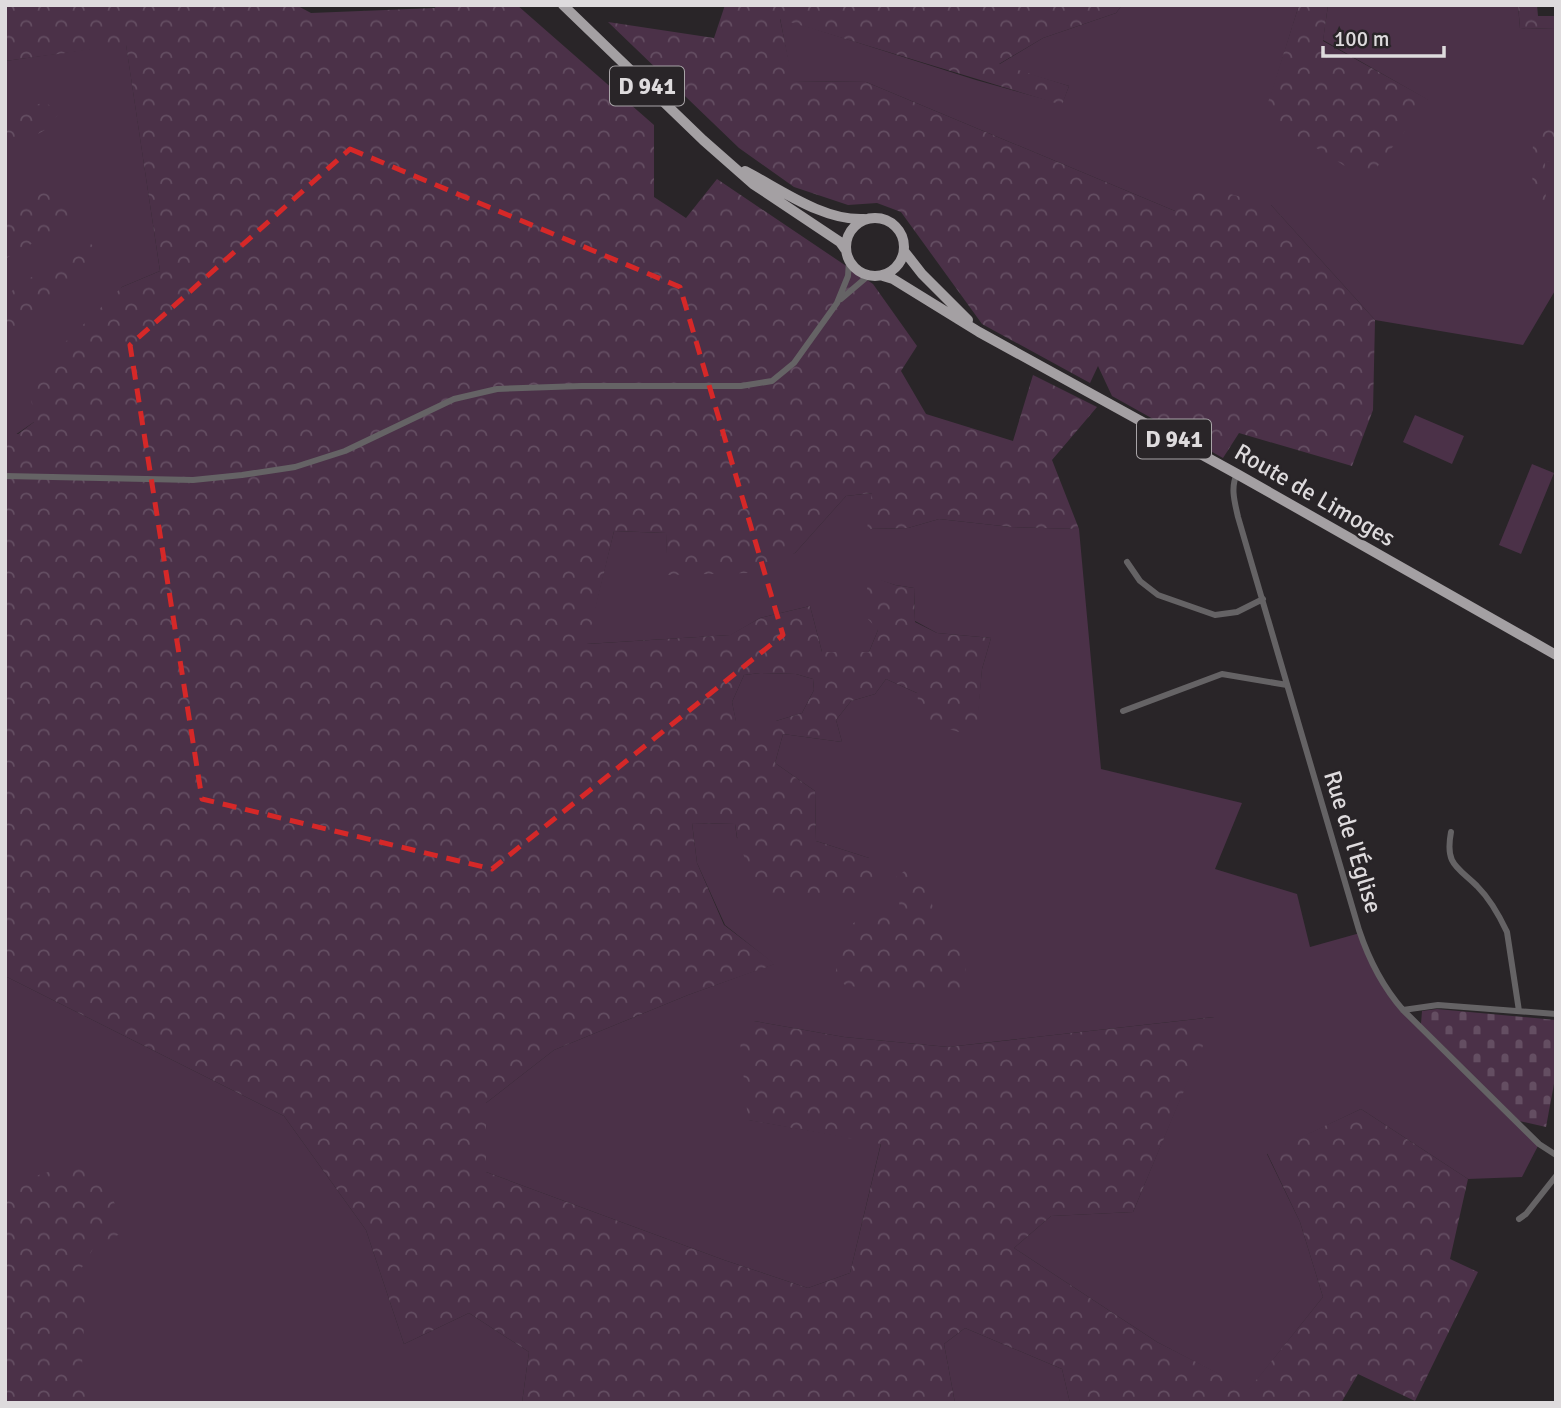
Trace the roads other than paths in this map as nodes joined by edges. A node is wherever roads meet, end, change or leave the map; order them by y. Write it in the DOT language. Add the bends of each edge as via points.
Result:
graph roads {
  1 [pos="563,5"];
  2 [pos="733,166"];
  3 [pos="864,219"];
  4 [pos="845,249"];
  5 [pos="904,251"];
  6 [pos="849,261"];
  7 [pos="868,276"];
  8 [pos="883,276"];
  9 [pos="837,303"];
  10 [pos="979,332"];
  11 [pos="1237,474"];
  12 [pos="5,475"];
  13 [pos="1127,562"];
  14 [pos="1263,599"];
  15 [pos="1556,655"];
  16 [pos="1286,685"];
  17 [pos="1123,711"];
  18 [pos="1451,832"];
  19 [pos="1403,1010"];
  20 [pos="1519,1012"];
  21 [pos="1556,1014"];
  22 [pos="1556,1155"];
  23 [pos="1556,1176"];
  24 [pos="1519,1219"];
  1 -- 2 [label="main road, D 941"];
  2 -- 3 [label="main road, D 941" via="805,204 851,220"];
  2 -- 4 [label="main road, D 941"];
  3 -- 4 [label="main road" via="850,231"];
  3 -- 5 [label="main road" via="874,217 893,224 904,241"];
  4 -- 6 [label="main road"];
  5 -- 8 [label="main road" via="897,267"];
  5 -- 10 [label="main road, Route de Limoges / D 941"];
  6 -- 7 [label="main road"];
  6 -- 9 [label="street"];
  7 -- 8 [label="main road"];
  7 -- 9 [label="street"];
  8 -- 10 [label="main road, Route de Limoges / D 941"];
  9 -- 12 [label="street" via="794,363 772,381 741,386 497,389 454,399 345,451 295,467 242,475 192,480"];
  10 -- 11 [label="main road, Route de Limoges / D 941"];
  11 -- 14 [label="street, Rue de l'Église" via="1233,494"];
  11 -- 15 [label="main road, Route de Limoges / D 941"];
  13 -- 14 [label="street" via="1140,581 1158,595 1215,615 1237,612"];
  14 -- 16 [label="street, Rue de l'Église"];
  16 -- 17 [label="street" via="1222,674"];
  16 -- 19 [label="street, Rue de l'Église" via="1362,938 1388,992"];
  18 -- 20 [label="street" via="1448,851 1454,866 1483,894 1507,932"];
  19 -- 20 [label="street" via="1438,1005"];
  19 -- 22 [label="street, Rue de l'Église"];
  20 -- 21 [label="street"];
  23 -- 24 [label="street"];
}
